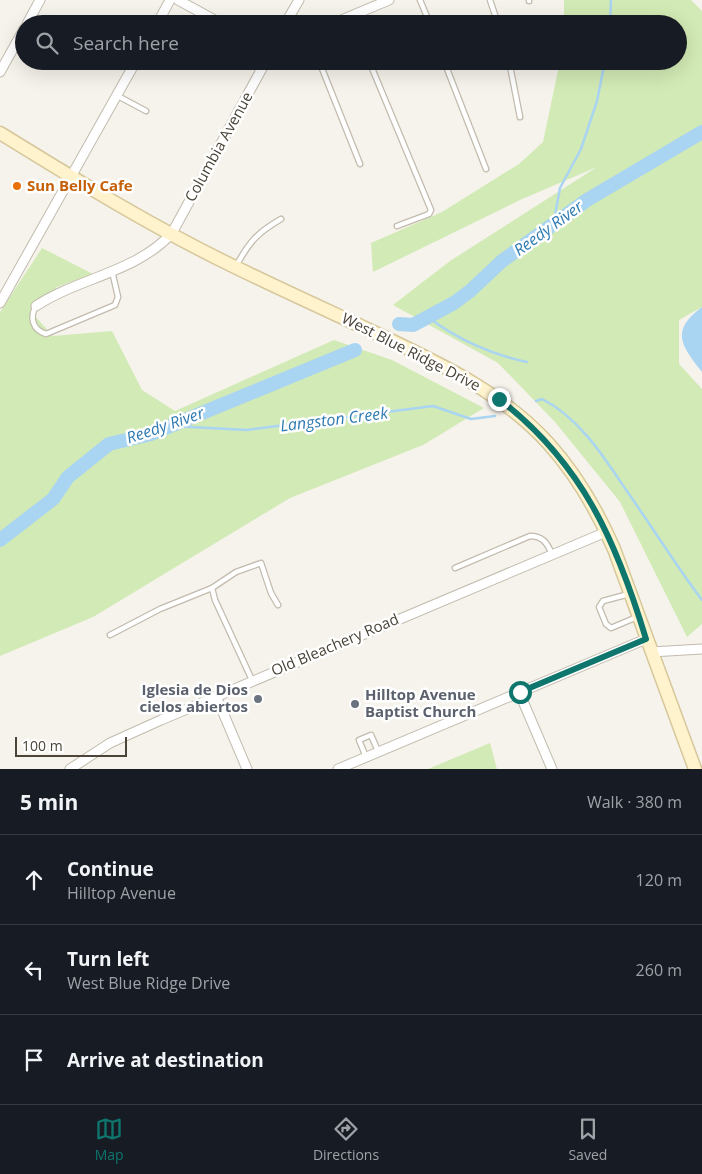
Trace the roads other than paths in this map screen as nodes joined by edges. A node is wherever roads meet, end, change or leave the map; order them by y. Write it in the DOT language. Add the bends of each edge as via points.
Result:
graph roads {
  1 [pos="40,0"];
  2 [pos="170,0"];
  3 [pos="178,0"];
  4 [pos="299,0"];
  5 [pos="389,0"];
  6 [pos="420,0"];
  7 [pos="490,0"];
  8 [pos="32,15"];
  9 [pos="162,15"];
  10 [pos="206,15"];
  11 [pos="290,15"];
  12 [pos="361,15"];
  13 [pos="426,15"];
  14 [pos="495,15"];
  15 [pos="15,45"];
  16 [pos="131,70"];
  17 [pos="261,70"];
  18 [pos="323,70"];
  19 [pos="373,70"];
  20 [pos="448,70"];
  21 [pos="511,70"];
  22 [pos="0,72"];
  23 [pos="116,95"];
  24 [pos="146,111"];
  25 [pos="520,117"];
  26 [pos="0,133"];
  27 [pos="360,164"];
  28 [pos="486,169"];
  29 [pos="72,175"];
  30 [pos="282,219"];
  31 [pos="397,226"];
  32 [pos="172,233"];
  33 [pos="235,267"];
  34 [pos="112,271"];
  35 [pos="0,303"];
  36 [pos="36,306"];
  37 [pos="606,532"];
  38 [pos="553,555"];
  39 [pos="455,568"];
  40 [pos="212,588"];
  41 [pos="630,594"];
  42 [pos="278,605"];
  43 [pos="638,616"];
  44 [pos="110,635"];
  45 [pos="646,639"];
  46 [pos="702,649"];
  47 [pos="651,652"];
  48 [pos="252,680"];
  49 [pos="520,692"];
  50 [pos="216,696"];
  51 [pos="378,751"];
  52 [pos="366,757"];
  53 [pos="70,769"];
  54 [pos="247,769"];
  55 [pos="338,769"];
  56 [pos="552,769"];
  57 [pos="694,769"];
  1 -- 8 [label="street"];
  2 -- 9 [label="street"];
  3 -- 10 [label="street"];
  4 -- 11 [label="street"];
  5 -- 12 [label="street"];
  6 -- 13 [label="lane"];
  7 -- 14 [label="lane"];
  15 -- 22 [label="street"];
  16 -- 23 [label="street"];
  17 -- 32 [label="street, Columbia Avenue"];
  18 -- 27 [label="lane"];
  19 -- 31 [label="lane" via="431,210"];
  20 -- 28 [label="lane"];
  21 -- 25 [label="lane"];
  23 -- 24 [label="lane"];
  23 -- 29 [label="street"];
  26 -- 29 [label="main road, West Blue Ridge Drive"];
  29 -- 32 [label="main road, West Blue Ridge Drive"];
  29 -- 35 [label="street"];
  30 -- 33 [label="lane" via="250,242"];
  32 -- 33 [label="main road, West Blue Ridge Drive"];
  32 -- 34 [label="street, Columbia Avenue" via="158,247"];
  33 -- 37 [label="main road, West Blue Ridge Drive" via="406,347 499,399 531,426 562,459 588,496"];
  34 -- 36 [label="street, Columbia Avenue"];
  34 -- 36 [label="lane" via="118,297 114,305 46,334 34,325 32,318"];
  37 -- 38 [label="street, Old Bleachery Road"];
  37 -- 41 [label="main road, West Blue Ridge Drive"];
  38 -- 39 [label="lane" via="539,536 530,536"];
  38 -- 48 [label="street, Old Bleachery Road"];
  40 -- 42 [label="lane" via="236,572 261,563 270,593"];
  40 -- 44 [label="lane" via="160,609"];
  40 -- 48 [label="lane"];
  41 -- 43 [label="main road, West Blue Ridge Drive"];
  41 -- 43 [label="lane" via="603,601 599,607 611,628"];
  43 -- 45 [label="main road, West Blue Ridge Drive"];
  45 -- 47 [label="main road, West Blue Ridge Drive"];
  45 -- 49 [label="street"];
  46 -- 47 [label="street"];
  47 -- 57 [label="main road, West Blue Ridge Drive"];
  48 -- 50 [label="street, Old Bleachery Road"];
  49 -- 51 [label="street"];
  49 -- 56 [label="street"];
  50 -- 53 [label="street, Old Bleachery Road" via="110,743"];
  50 -- 54 [label="street"];
  51 -- 52 [label="street"];
  51 -- 52 [label="lane" via="371,735 359,740"];
  52 -- 55 [label="street"];
}
